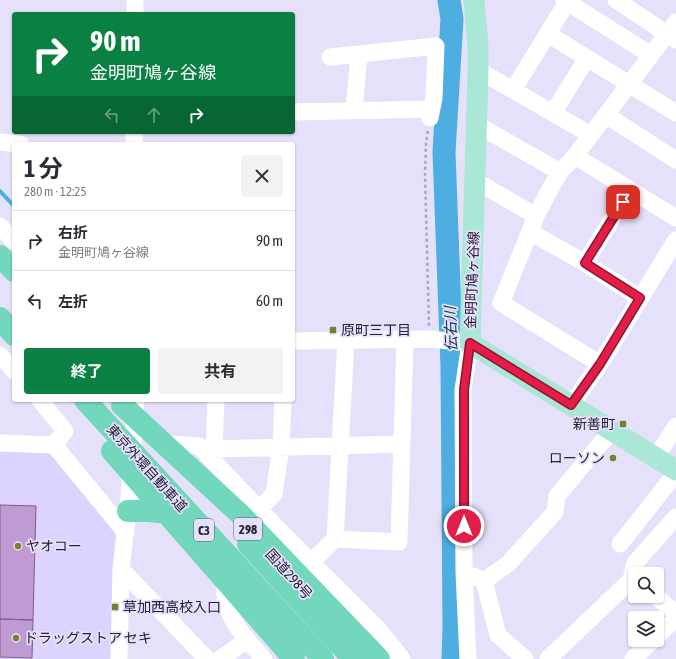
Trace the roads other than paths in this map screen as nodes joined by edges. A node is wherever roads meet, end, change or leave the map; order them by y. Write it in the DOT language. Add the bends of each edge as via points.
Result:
graph roads {
  1 [pos="134,0"];
  2 [pos="474,0"];
  3 [pos="616,0"];
  4 [pos="566,1"];
  5 [pos="135,12"];
  6 [pos="673,32"];
  7 [pos="548,34"];
  8 [pos="358,54"];
  9 [pos="651,55"];
  10 [pos="330,56"];
  11 [pos="587,58"];
  12 [pos="478,70"];
  13 [pos="629,85"];
  14 [pos="513,90"];
  15 [pos="354,111"];
  16 [pos="295,112"];
  17 [pos="553,113"];
  18 [pos="676,113"];
  19 [pos="606,115"];
  20 [pos="476,124"];
  21 [pos="591,135"];
  22 [pos="0,142"];
  23 [pos="12,143"];
  24 [pos="575,156"];
  25 [pos="676,160"];
  26 [pos="560,172"];
  27 [pos="474,180"];
  28 [pos="630,190"];
  29 [pos="676,218"];
  30 [pos="533,224"];
  31 [pos="0,226"];
  32 [pos="12,239"];
  33 [pos="676,240"];
  34 [pos="0,256"];
  35 [pos="585,263"];
  36 [pos="12,269"];
  37 [pos="0,272"];
  38 [pos="12,285"];
  39 [pos="640,298"];
  40 [pos="0,307"];
  41 [pos="0,319"];
  42 [pos="12,320"];
  43 [pos="12,333"];
  44 [pos="405,339"];
  45 [pos="346,340"];
  46 [pos="295,341"];
  47 [pos="470,343"];
  48 [pos="0,355"];
  49 [pos="600,364"];
  50 [pos="12,369"];
  51 [pos="42,402"];
  52 [pos="70,402"];
  53 [pos="75,402"];
  54 [pos="87,402"];
  55 [pos="128,402"];
  56 [pos="216,402"];
  57 [pos="283,402"];
  58 [pos="571,405"];
  59 [pos="676,426"];
  60 [pos="612,430"];
  61 [pos="0,443"];
  62 [pos="171,444"];
  63 [pos="401,444"];
  64 [pos="54,445"];
  65 [pos="340,445"];
  66 [pos="281,447"];
  67 [pos="211,452"];
  68 [pos="656,457"];
  69 [pos="131,462"];
  70 [pos="676,470"];
  71 [pos="676,473"];
  72 [pos="172,508"];
  73 [pos="259,509"];
  74 [pos="128,511"];
  75 [pos="676,517"];
  76 [pos="126,533"];
  77 [pos="335,539"];
  78 [pos="620,544"];
  79 [pos="311,562"];
  80 [pos="226,567"];
  81 [pos="121,570"];
  82 [pos="464,572"];
  83 [pos="484,581"];
  84 [pos="664,603"];
  85 [pos="676,614"];
  86 [pos="676,618"];
  87 [pos="664,629"];
  88 [pos="247,640"];
  89 [pos="646,647"];
  90 [pos="119,659"];
  91 [pos="207,659"];
  92 [pos="220,659"];
  93 [pos="264,659"];
  94 [pos="294,659"];
  95 [pos="309,659"];
  96 [pos="323,659"];
  97 [pos="353,659"];
  98 [pos="367,659"];
  99 [pos="379,659"];
  100 [pos="402,659"];
  101 [pos="468,659"];
  102 [pos="525,659"];
  103 [pos="548,659"];
  104 [pos="633,659"];
  1 -- 5 [label="street"];
  2 -- 12 [label="main road, 金明町鳩ヶ谷線"];
  3 -- 6 [label="street"];
  4 -- 7 [label="street"];
  4 -- 9 [label="street"];
  6 -- 9 [label="street"];
  7 -- 11 [label="street"];
  7 -- 14 [label="street"];
  8 -- 10 [label="street"];
  8 -- 15 [label="street"];
  8 -- 15 [label="street" via="436,46 434,98 431,114"];
  9 -- 13 [label="street"];
  11 -- 13 [label="street"];
  11 -- 17 [label="street"];
  12 -- 14 [label="street"];
  12 -- 20 [label="main road, 金明町鳩ヶ谷線"];
  13 -- 18 [label="street"];
  13 -- 19 [label="street"];
  14 -- 17 [label="street"];
  15 -- 16 [label="street"];
  17 -- 21 [label="street"];
  19 -- 21 [label="street"];
  19 -- 25 [label="street"];
  20 -- 26 [label="street"];
  20 -- 27 [label="main road, 金明町鳩ヶ谷線"];
  21 -- 24 [label="street"];
  22 -- 23 [label="street"];
  24 -- 26 [label="street"];
  24 -- 28 [label="street"];
  26 -- 30 [label="street"];
  27 -- 30 [label="street"];
  27 -- 47 [label="main road, 金明町鳩ヶ谷線"];
  28 -- 29 [label="street"];
  28 -- 35 [label="street"];
  30 -- 35 [label="street"];
  30 -- 49 [label="street" via="501,303"];
  31 -- 32 [label="street"];
  33 -- 39 [label="street"];
  34 -- 36 [label="highway"];
  35 -- 39 [label="street"];
  37 -- 38 [label="highway"];
  39 -- 49 [label="street"];
  40 -- 42 [label="highway"];
  41 -- 43 [label="highway"];
  44 -- 45 [label="street"];
  44 -- 47 [label="street"];
  44 -- 63 [label="street"];
  45 -- 46 [label="street"];
  45 -- 65 [label="street"];
  47 -- 58 [label="main road, 金明町鳩ヶ谷線"];
  47 -- 82 [label="street" via="464,390"];
  48 -- 50 [label="street"];
  49 -- 58 [label="street"];
  51 -- 64 [label="street" via="65,431"];
  52 -- 94 [label="highway"];
  53 -- 69 [label="highway"];
  54 -- 96 [label="highway, 東京外環自動車道 / C3"];
  55 -- 62 [label="highway, 国道298号 / 298"];
  55 -- 69 [label="street"];
  55 -- 97 [label="highway, 東京外環自動車道 / C3"];
  55 -- 99 [label="highway"];
  56 -- 67 [label="street"];
  57 -- 66 [label="street"];
  58 -- 60 [label="main road, 金明町鳩ヶ谷線"];
  59 -- 68 [label="street"];
  60 -- 68 [label="main road, 金明町鳩ヶ谷線"];
  60 -- 83 [label="street" via="557,496 555,512 508,564"];
  61 -- 64 [label="street"];
  62 -- 67 [label="street" via="199,446"];
  62 -- 98 [label="highway, 国道298号 / 298"];
  63 -- 65 [label="street"];
  63 -- 77 [label="street" via="399,542"];
  64 -- 76 [label="street"];
  65 -- 66 [label="street"];
  65 -- 77 [label="street"];
  66 -- 67 [label="street"];
  66 -- 73 [label="street" via="274,494"];
  67 -- 73 [label="street"];
  68 -- 70 [label="main road, 金明町鳩ヶ谷線"];
  69 -- 72 [label="highway"];
  69 -- 74 [label="street"];
  71 -- 78 [label="street"];
  72 -- 74 [label="highway" via="159,512"];
  72 -- 80 [label="highway"];
  73 -- 79 [label="street"];
  74 -- 76 [label="street"];
  75 -- 103 [label="street" via="635,563 631,580"];
  76 -- 81 [label="street"];
  77 -- 79 [label="street"];
  79 -- 100 [label="street" via="380,631"];
  80 -- 88 [label="street" via="225,598 231,616"];
  80 -- 95 [label="highway"];
  81 -- 90 [label="street"];
  81 -- 91 [label="street"];
  82 -- 83 [label="street"];
  82 -- 101 [label="street"];
  83 -- 102 [label="street" via="498,635"];
  84 -- 85 [label="street"];
  86 -- 87 [label="street"];
  88 -- 92 [label="street"];
  88 -- 93 [label="street"];
  89 -- 104 [label="street"];
}
